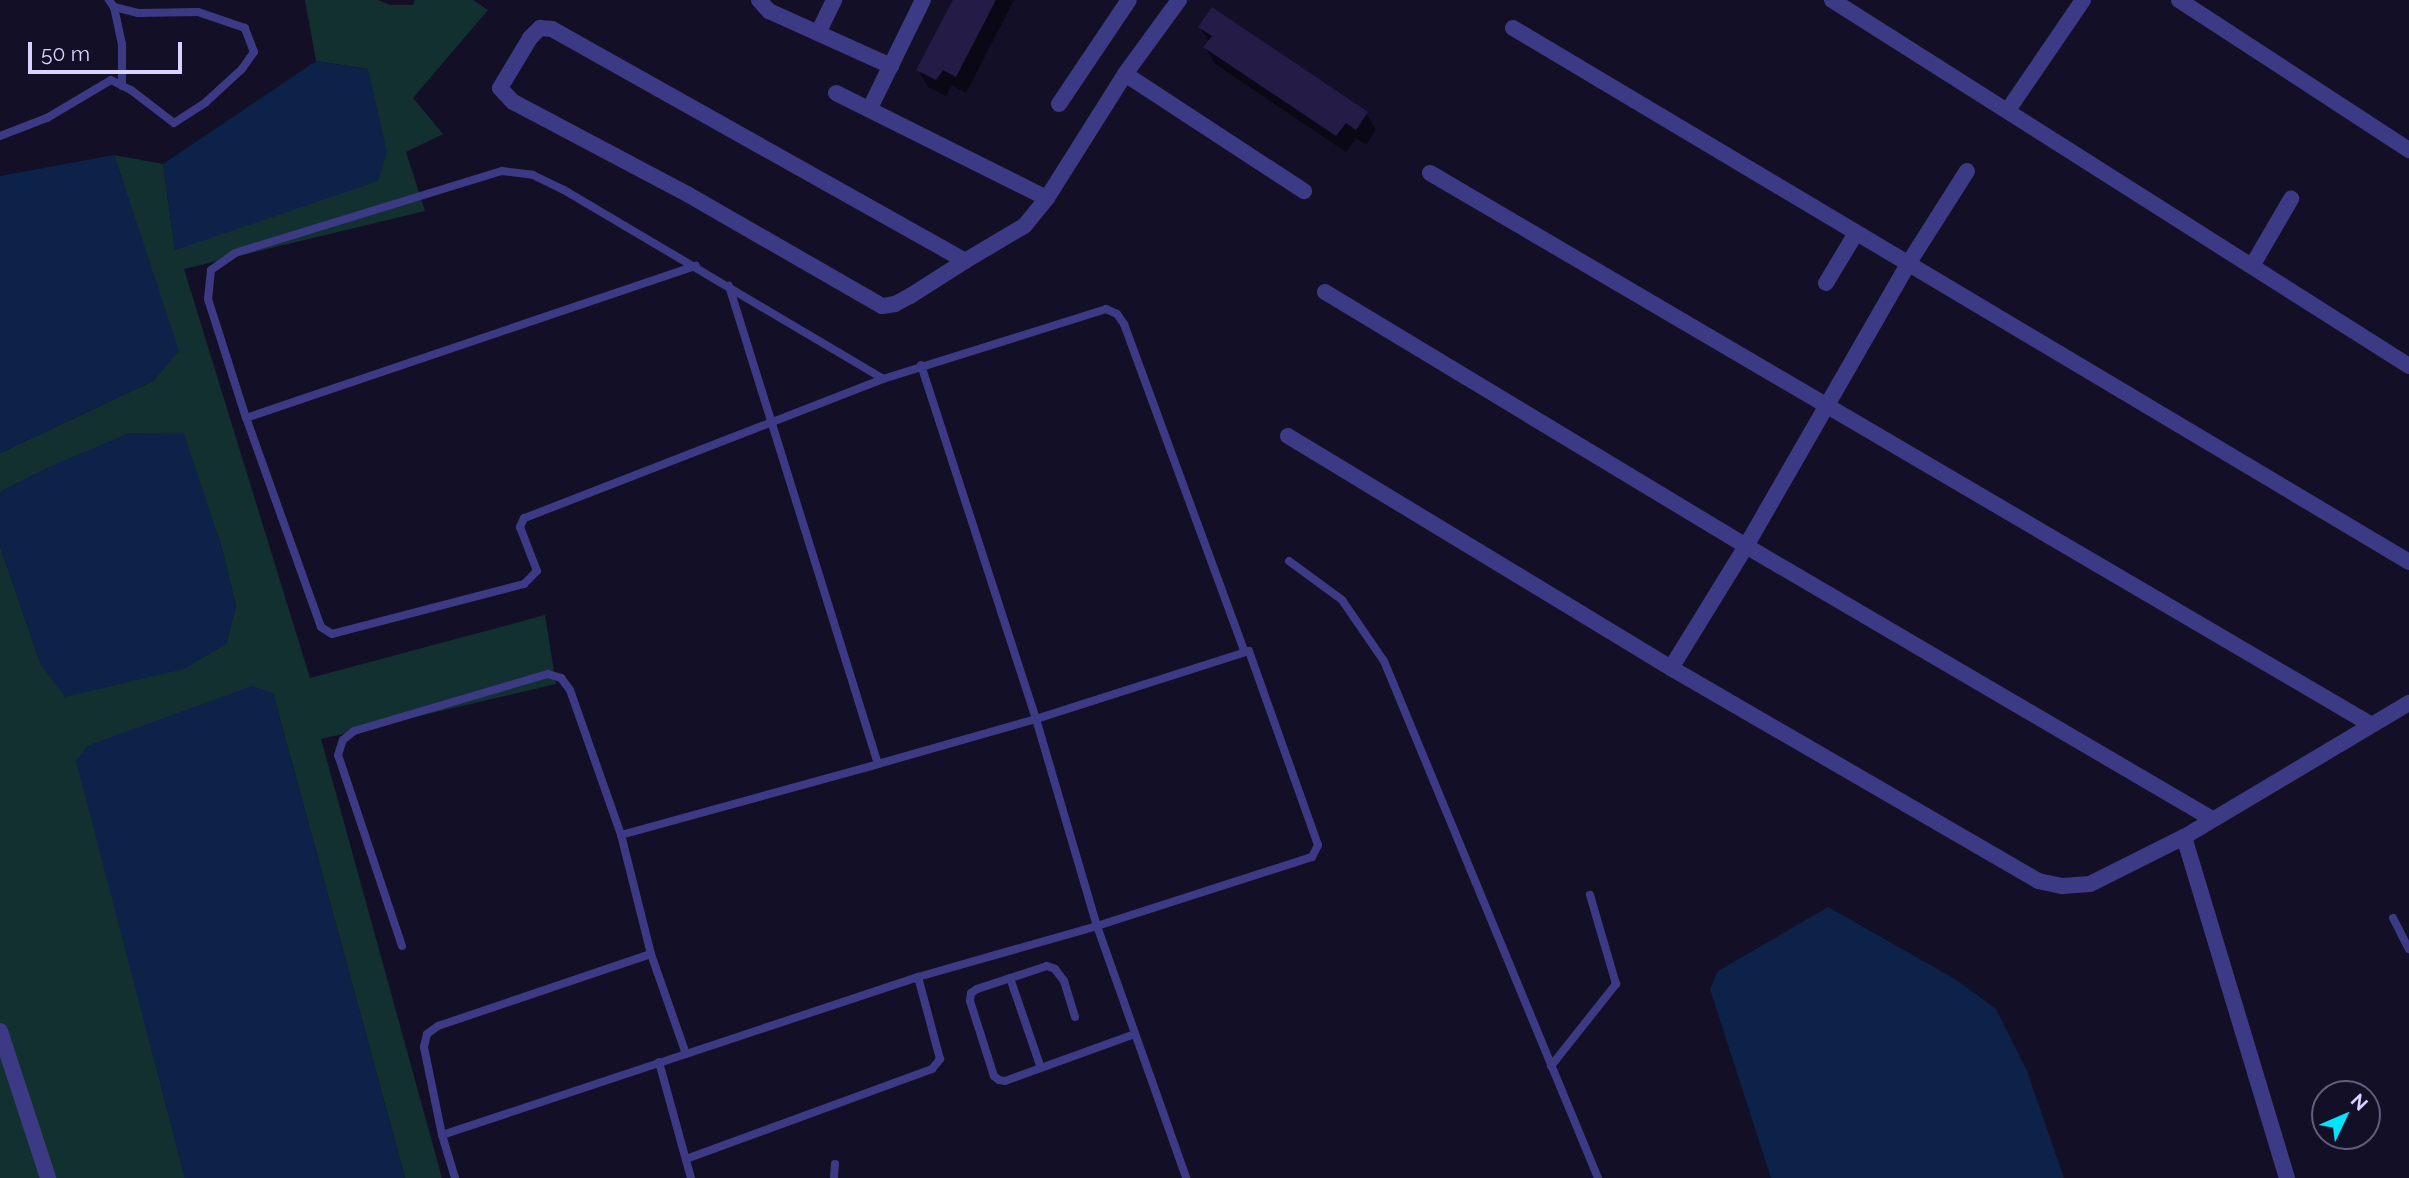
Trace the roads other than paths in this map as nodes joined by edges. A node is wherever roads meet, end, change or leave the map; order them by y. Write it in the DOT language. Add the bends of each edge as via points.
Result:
graph roads {
  1 [pos="759,0"];
  2 [pos="834,0"];
  3 [pos="923,0"];
  4 [pos="1129,0"];
  5 [pos="1178,0"];
  6 [pos="1832,0"];
  7 [pos="2083,0"];
  8 [pos="2179,0"];
  9 [pos="112,3"];
  10 [pos="1513,28"];
  11 [pos="818,33"];
  12 [pos="891,66"];
  13 [pos="1125,74"];
  14 [pos="122,86"];
  15 [pos="836,93"];
  16 [pos="1059,104"];
  17 [pos="870,108"];
  18 [pos="2008,110"];
  19 [pos="0,136"];
  20 [pos="2409,150"];
  21 [pos="1968,171"];
  22 [pos="1430,173"];
  23 [pos="1304,191"];
  24 [pos="1047,198"];
  25 [pos="2291,199"];
  26 [pos="1856,233"];
  27 [pos="965,261"];
  28 [pos="1908,264"];
  29 [pos="696,266"];
  30 [pos="2252,266"];
  31 [pos="1826,283"];
  32 [pos="729,286"];
  33 [pos="1325,292"];
  34 [pos="921,365"];
  35 [pos="2409,366"];
  36 [pos="883,379"];
  37 [pos="1826,407"];
  38 [pos="246,418"];
  39 [pos="771,422"];
  40 [pos="1288,436"];
  41 [pos="1746,546"];
  42 [pos="1289,561"];
  43 [pos="2409,562"];
  44 [pos="1244,651"];
  45 [pos="1671,668"];
  46 [pos="2409,703"];
  47 [pos="1036,719"];
  48 [pos="2370,724"];
  49 [pos="878,764"];
  50 [pos="2212,819"];
  51 [pos="621,835"];
  52 [pos="2184,836"];
  53 [pos="1590,895"];
  54 [pos="2393,918"];
  55 [pos="1097,926"];
  56 [pos="402,946"];
  57 [pos="2409,949"];
  58 [pos="651,954"];
  59 [pos="918,977"];
  60 [pos="1010,978"];
  61 [pos="1075,1017"];
  62 [pos="0,1031"];
  63 [pos="1135,1034"];
  64 [pos="686,1054"];
  65 [pos="659,1062"];
  66 [pos="1551,1066"];
  67 [pos="1041,1068"];
  68 [pos="442,1135"];
  69 [pos="686,1159"];
  70 [pos="835,1164"];
  71 [pos="48,1178"];
  72 [pos="455,1178"];
  73 [pos="691,1178"];
  74 [pos="834,1178"];
  75 [pos="1186,1178"];
  76 [pos="1598,1178"];
  77 [pos="2287,1178"];
  1 -- 11 [label="street" via="769,11"];
  2 -- 11 [label="street"];
  3 -- 12 [label="street"];
  4 -- 16 [label="street"];
  5 -- 13 [label="street"];
  6 -- 18 [label="street"];
  7 -- 18 [label="street"];
  8 -- 20 [label="street"];
  9 -- 14 [label="lane" via="122,44"];
  9 -- 14 [label="lane" via="138,13 198,12 245,28 254,52 206,102 174,123"];
  10 -- 26 [label="street"];
  11 -- 12 [label="street"];
  12 -- 17 [label="street"];
  13 -- 23 [label="street"];
  13 -- 24 [label="street"];
  14 -- 19 [label="lane" via="111,80 47,118"];
  15 -- 17 [label="street"];
  17 -- 24 [label="street"];
  18 -- 30 [label="street"];
  21 -- 28 [label="street"];
  22 -- 37 [label="street"];
  24 -- 27 [label="street" via="1024,226"];
  25 -- 30 [label="street"];
  26 -- 28 [label="street"];
  26 -- 31 [label="street"];
  27 -- 27 [label="street" via="552,29 545,27 535,33 502,81 500,88 513,102 689,195 882,306 895,304"];
  28 -- 37 [label="street"];
  28 -- 43 [label="street"];
  29 -- 32 [label="lane"];
  29 -- 38 [label="lane"];
  29 -- 38 [label="lane" via="533,174 502,172 235,253 211,270 208,299"];
  30 -- 35 [label="street"];
  32 -- 36 [label="lane"];
  32 -- 39 [label="lane"];
  33 -- 41 [label="street"];
  34 -- 36 [label="lane"];
  34 -- 44 [label="lane" via="1106,309 1117,314"];
  34 -- 47 [label="lane"];
  36 -- 39 [label="lane"];
  37 -- 41 [label="street"];
  37 -- 48 [label="street"];
  38 -- 39 [label="lane" via="321,627 332,634 524,584 537,571 520,527 524,518"];
  39 -- 49 [label="lane"];
  40 -- 45 [label="street"];
  41 -- 45 [label="street"];
  41 -- 50 [label="street"];
  42 -- 66 [label="lane" via="1342,600 1384,661"];
  44 -- 47 [label="lane"];
  44 -- 55 [label="lane" via="1252,654 1317,852 1312,858"];
  45 -- 52 [label="street" via="2038,881 2062,886 2090,884"];
  46 -- 48 [label="street"];
  47 -- 49 [label="lane"];
  47 -- 55 [label="lane"];
  48 -- 50 [label="street"];
  49 -- 51 [label="lane"];
  50 -- 52 [label="street"];
  51 -- 56 [label="lane" via="570,690 561,678 548,674 354,731 343,740 338,755"];
  51 -- 58 [label="lane"];
  52 -- 77 [label="street"];
  53 -- 66 [label="lane" via="1616,984"];
  54 -- 57 [label="lane"];
  55 -- 59 [label="lane"];
  55 -- 63 [label="lane"];
  58 -- 64 [label="lane"];
  58 -- 68 [label="lane" via="438,1026 427,1034 424,1048"];
  59 -- 64 [label="lane"];
  59 -- 69 [label="lane" via="940,1059 932,1069"];
  60 -- 61 [label="lane" via="1047,966 1055,969"];
  60 -- 67 [label="lane"];
  60 -- 67 [label="lane" via="971,993 994,1076 1005,1081"];
  62 -- 71 [label="street"];
  63 -- 67 [label="lane"];
  63 -- 75 [label="lane"];
  64 -- 65 [label="lane"];
  65 -- 68 [label="lane"];
  65 -- 69 [label="lane"];
  66 -- 76 [label="lane"];
  68 -- 72 [label="lane"];
  69 -- 73 [label="lane"];
  70 -- 74 [label="lane"];
}
